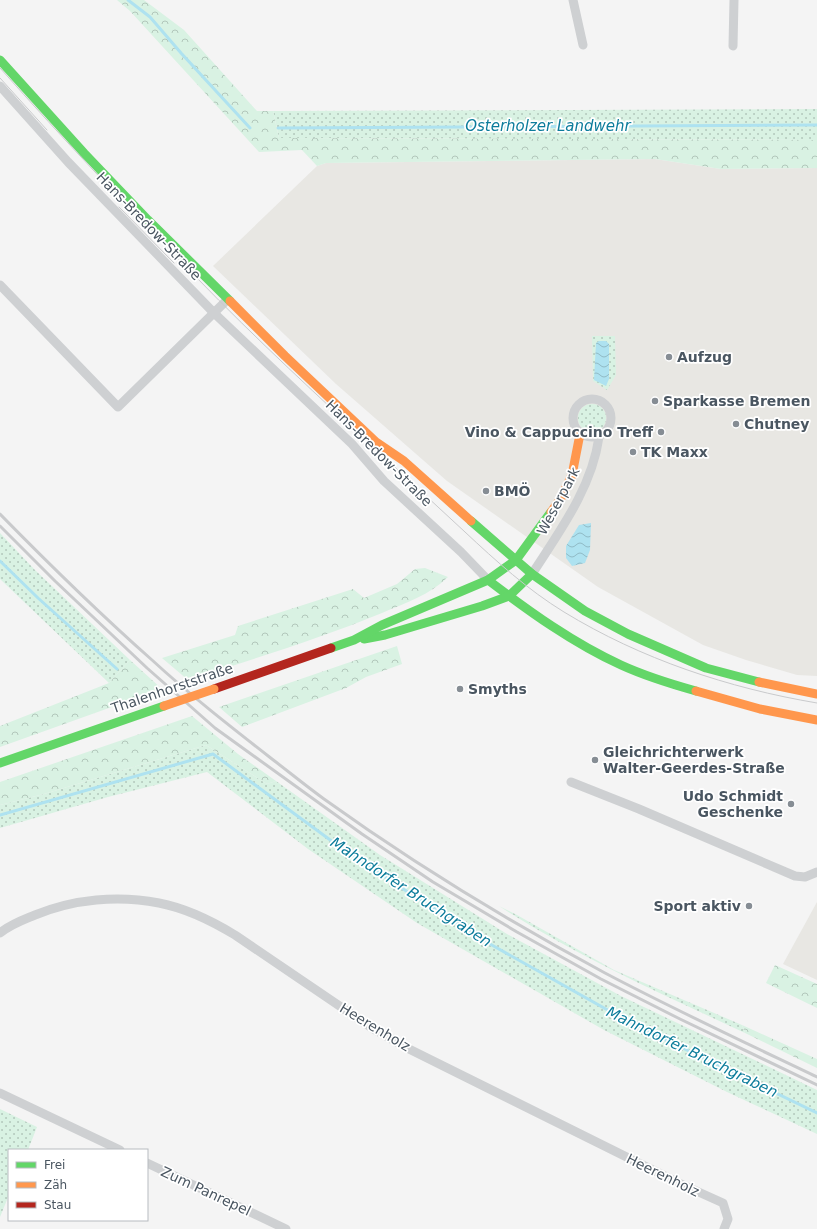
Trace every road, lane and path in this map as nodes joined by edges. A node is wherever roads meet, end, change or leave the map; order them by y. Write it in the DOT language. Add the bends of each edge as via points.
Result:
graph roads {
  1 [pos="573,0"];
  2 [pos="734,0"];
  3 [pos="584,44"];
  4 [pos="733,46"];
  5 [pos="0,60"];
  6 [pos="0,86"];
  7 [pos="0,285"];
  8 [pos="227,300"];
  9 [pos="214,313"];
  10 [pos="580,434"];
  11 [pos="599,437"];
  12 [pos="516,560"];
  13 [pos="532,574"];
  14 [pos="488,580"];
  15 [pos="509,596"];
  16 [pos="354,640"];
  17 [pos="817,694"];
  18 [pos="817,720"];
  19 [pos="0,763"];
  20 [pos="571,782"];
  21 [pos="817,872"];
  22 [pos="0,933"];
  23 [pos="0,1093"];
  24 [pos="118,1149"];
  25 [pos="148,1163"];
  26 [pos="286,1229"];
  27 [pos="724,1229"];
  1 -- 3 [label="street"];
  2 -- 4 [label="street"];
  5 -- 8 [label="main road, Hans-Bredow-Straße" via="84,153"];
  6 -- 9 [label="street, Hans-Bredow-Straße" via="68,162"];
  7 -- 9 [label="street" via="118,407"];
  8 -- 9 [label="street"];
  8 -- 12 [label="main road, Hans-Bredow-Straße" via="376,442 404,461"];
  9 -- 14 [label="street, Hans-Bredow-Straße" via="352,444 384,481"];
  10 -- 11 [label="street" via="589,438"];
  10 -- 11 [label="street, Weserpark" via="574,423 576,408 584,401 595,399 605,404 612,420 610,427"];
  10 -- 12 [label="main road, Weserpark" via="572,475 561,498"];
  11 -- 13 [label="street, Weserpark" via="588,476 571,512"];
  12 -- 13 [label="main road, Hans-Bredow-Straße"];
  12 -- 14 [label="main road, Thalenhorststraße"];
  13 -- 15 [label="main road"];
  13 -- 17 [label="main road, Hans-Bredow-Straße" via="584,611 628,634 706,668"];
  14 -- 15 [label="main road, Hans-Bredow-Straße"];
  14 -- 16 [label="main road, Thalenhorststraße" via="382,625"];
  15 -- 16 [label="main road, Thalenhorststraße" via="385,635"];
  15 -- 18 [label="main road, Hans-Bredow-Straße" via="567,635 640,673 734,703"];
  16 -- 19 [label="main road, Thalenhorststraße, bridge"];
  20 -- 21 [label="street" via="795,876 805,877"];
  22 -- 27 [label="street, Heerenholz" via="8,926 50,908 96,899 160,903 213,922 372,1028 407,1048 723,1203 728,1219"];
  23 -- 24 [label="street"];
  25 -- 26 [label="street, Zum Panrepel"];
}
